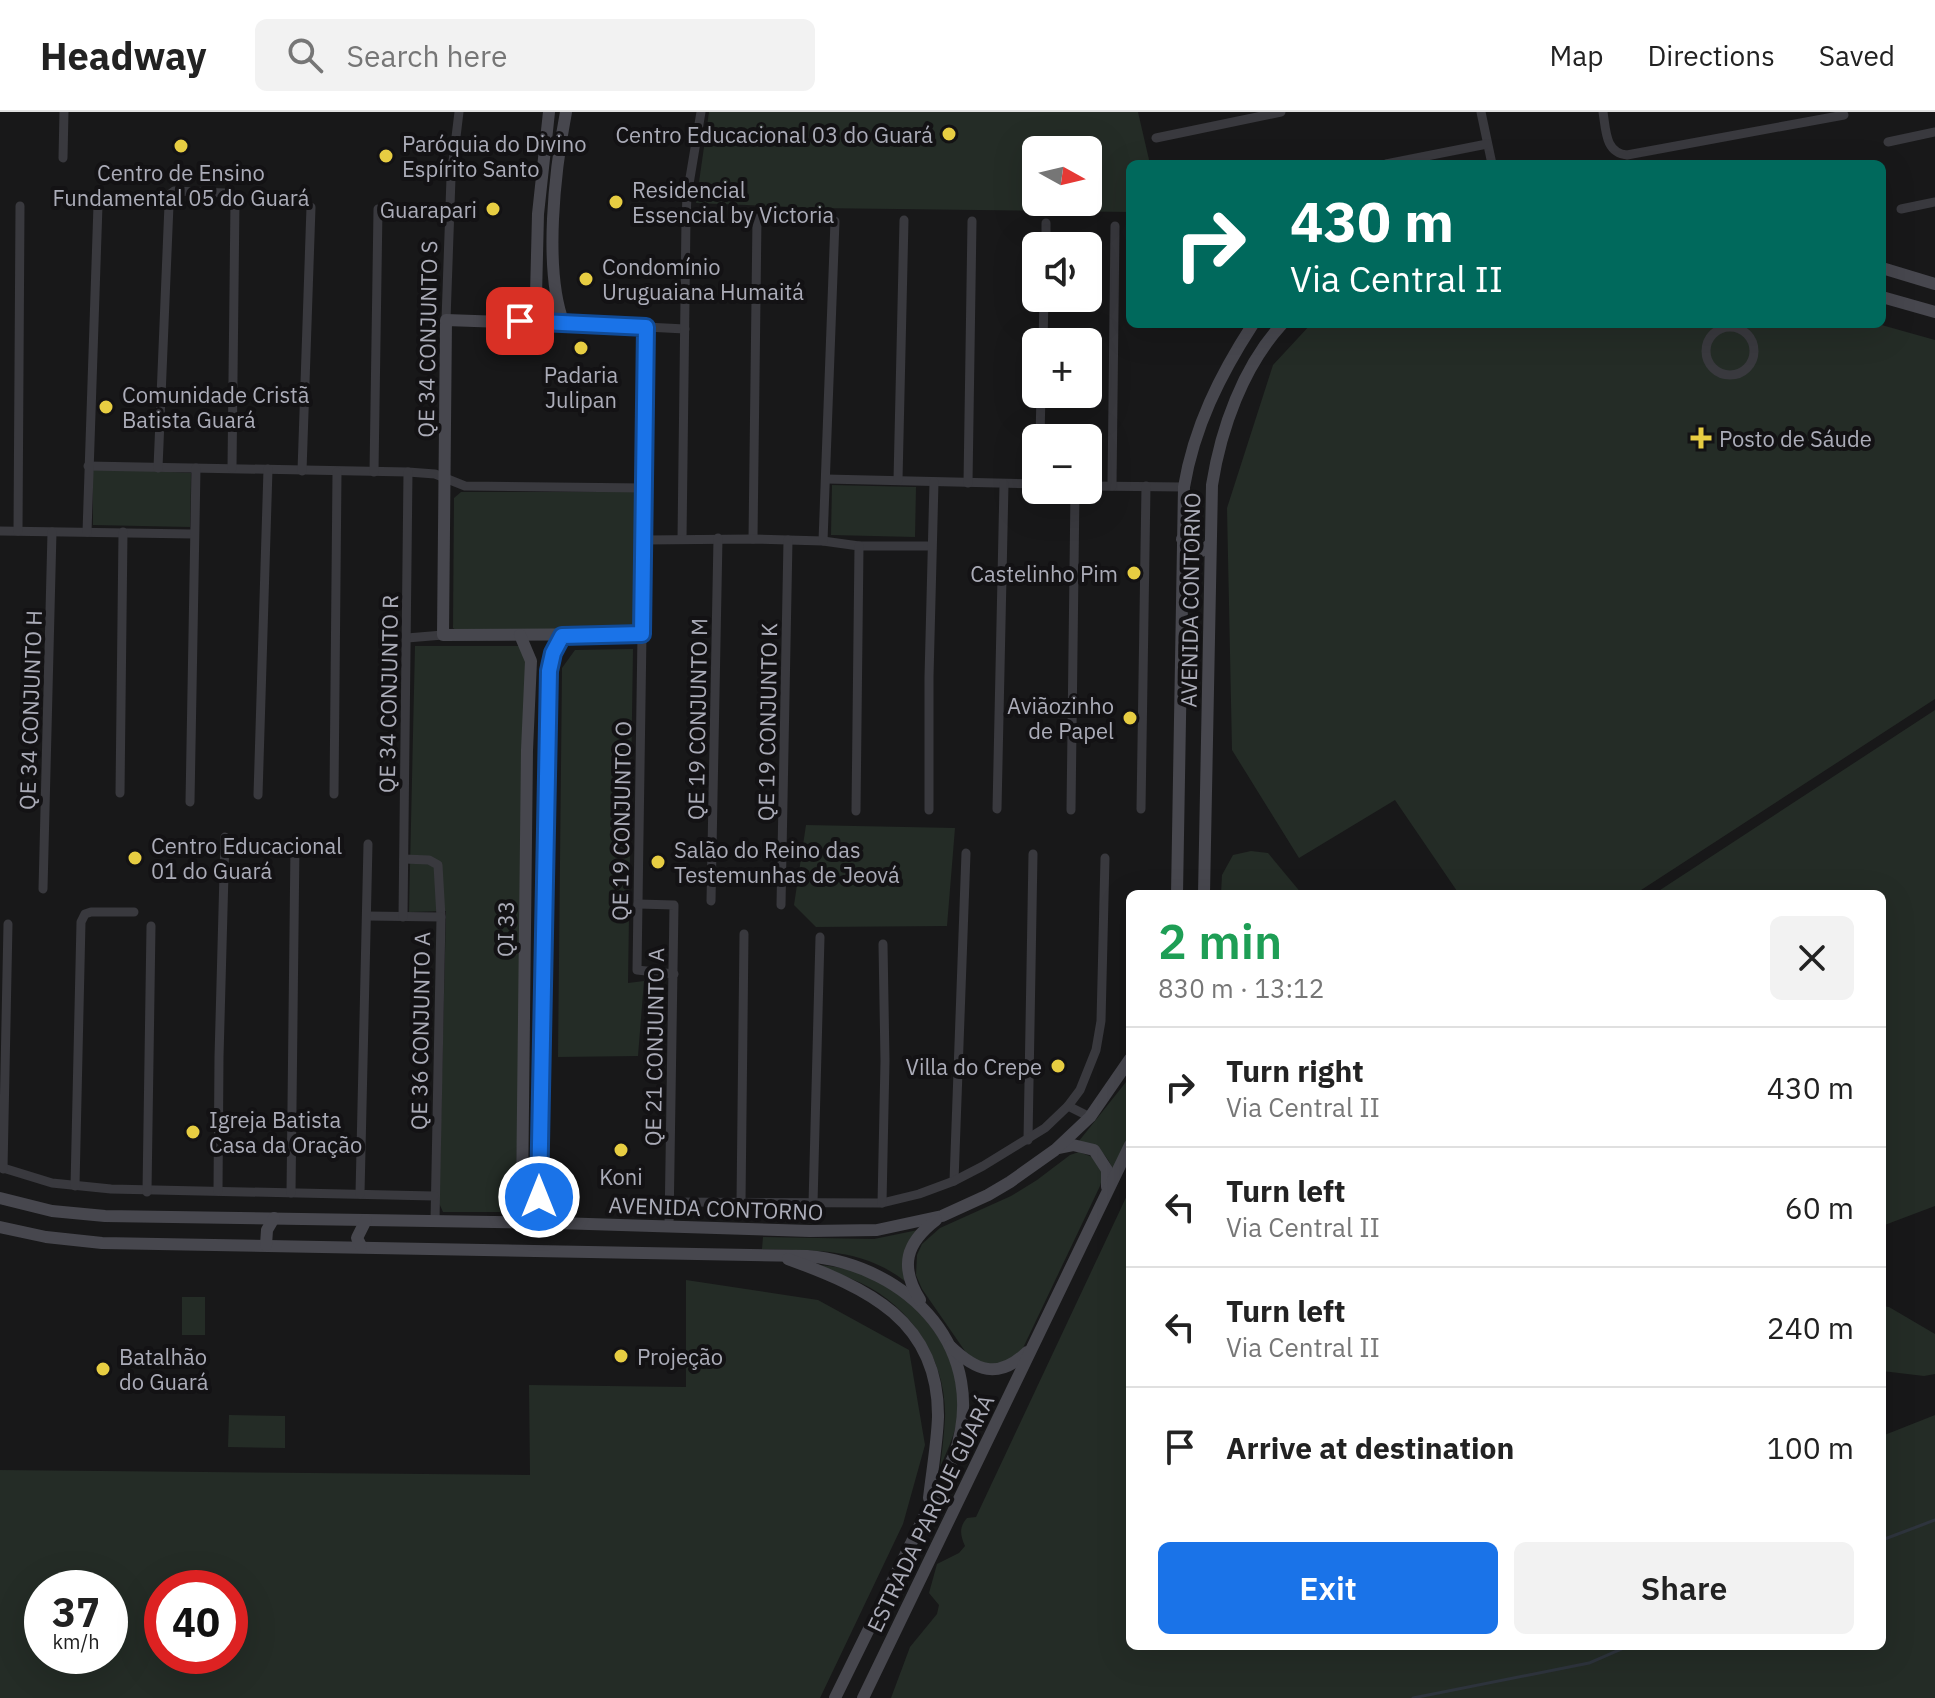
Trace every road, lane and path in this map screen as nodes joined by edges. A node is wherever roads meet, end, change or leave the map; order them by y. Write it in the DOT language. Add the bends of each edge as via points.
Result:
graph roads {
  1 [pos="64,112"];
  2 [pos="459,112"];
  3 [pos="549,112"];
  4 [pos="566,112"];
  5 [pos="701,112"];
  6 [pos="1281,112"];
  7 [pos="1481,112"];
  8 [pos="1603,112"];
  9 [pos="1844,115"];
  10 [pos="1935,132"];
  11 [pos="1156,138"];
  12 [pos="1888,142"];
  13 [pos="1487,144"];
  14 [pos="63,158"];
  15 [pos="1406,160"];
  16 [pos="1491,160"];
  17 [pos="1935,202"];
  18 [pos="98,205"];
  19 [pos="20,206"];
  20 [pos="311,207"];
  21 [pos="378,209"];
  22 [pos="1901,209"];
  23 [pos="757,218"];
  24 [pos="904,220"];
  25 [pos="835,221"];
  26 [pos="972,221"];
  27 [pos="1046,223"];
  28 [pos="1115,226"];
  29 [pos="1046,232"];
  30 [pos="1886,269"];
  31 [pos="1935,284"];
  32 [pos="1886,298"];
  33 [pos="1935,312"];
  34 [pos="446,320"];
  35 [pos="520,321"];
  36 [pos="564,324"];
  37 [pos="646,327"];
  38 [pos="1251,328"];
  39 [pos="1279,328"];
  40 [pos="1722,328"];
  41 [pos="1745,328"];
  42 [pos="685,329"];
  43 [pos="1197,432"];
  44 [pos="1222,440"];
  45 [pos="88,466"];
  46 [pos="158,468"];
  47 [pos="196,468"];
  48 [pos="232,468"];
  49 [pos="268,469"];
  50 [pos="302,471"];
  51 [pos="337,472"];
  52 [pos="374,472"];
  53 [pos="408,472"];
  54 [pos="445,477"];
  55 [pos="826,479"];
  56 [pos="898,480"];
  57 [pos="934,482"];
  58 [pos="968,483"];
  59 [pos="1004,484"];
  60 [pos="1022,484"];
  61 [pos="1102,486"];
  62 [pos="1112,486"];
  63 [pos="1146,486"];
  64 [pos="1184,487"];
  65 [pos="645,488"];
  66 [pos="1075,504"];
  67 [pos="0,531"];
  68 [pos="18,531"];
  69 [pos="52,532"];
  70 [pos="87,532"];
  71 [pos="123,532"];
  72 [pos="193,534"];
  73 [pos="718,538"];
  74 [pos="682,539"];
  75 [pos="753,539"];
  76 [pos="1182,539"];
  77 [pos="645,540"];
  78 [pos="788,540"];
  79 [pos="823,541"];
  80 [pos="1210,544"];
  81 [pos="859,546"];
  82 [pos="931,546"];
  83 [pos="642,634"];
  84 [pos="443,635"];
  85 [pos="520,635"];
  86 [pos="562,636"];
  87 [pos="407,638"];
  88 [pos="527,750"];
  89 [pos="548,751"];
  90 [pos="120,793"];
  91 [pos="334,794"];
  92 [pos="258,795"];
  93 [pos="190,802"];
  94 [pos="997,809"];
  95 [pos="1141,809"];
  96 [pos="929,810"];
  97 [pos="1071,810"];
  98 [pos="856,811"];
  99 [pos="225,837"];
  100 [pos="295,844"];
  101 [pos="368,844"];
  102 [pos="966,853"];
  103 [pos="1033,854"];
  104 [pos="1105,858"];
  105 [pos="404,859"];
  106 [pos="43,889"];
  107 [pos="1177,890"];
  108 [pos="1204,890"];
  109 [pos="711,901"];
  110 [pos="638,904"];
  111 [pos="781,905"];
  112 [pos="134,912"];
  113 [pos="367,916"];
  114 [pos="403,917"];
  115 [pos="441,917"];
  116 [pos="8,924"];
  117 [pos="151,926"];
  118 [pos="744,934"];
  119 [pos="820,937"];
  120 [pos="883,944"];
  121 [pos="674,974"];
  122 [pos="1126,1065"];
  123 [pos="1068,1106"];
  124 [pos="1090,1117"];
  125 [pos="523,1139"];
  126 [pos="539,1139"];
  127 [pos="1028,1140"];
  128 [pos="1055,1150"];
  129 [pos="1126,1153"];
  130 [pos="2,1168"];
  131 [pos="954,1181"];
  132 [pos="75,1186"];
  133 [pos="1107,1190"];
  134 [pos="218,1191"];
  135 [pos="147,1192"];
  136 [pos="291,1193"];
  137 [pos="360,1194"];
  138 [pos="434,1196"];
  139 [pos="0,1198"];
  140 [pos="669,1202"];
  141 [pos="741,1203"];
  142 [pos="882,1203"];
  143 [pos="813,1204"];
  144 [pos="942,1216"];
  145 [pos="164,1217"];
  146 [pos="274,1218"];
  147 [pos="366,1220"];
  148 [pos="435,1221"];
  149 [pos="508,1222"];
  150 [pos="557,1223"];
  151 [pos="669,1226"];
  152 [pos="0,1227"];
  153 [pos="751,1227"];
  154 [pos="153,1243"];
  155 [pos="266,1245"];
  156 [pos="361,1246"];
  157 [pos="740,1255"];
  158 [pos="779,1255"];
  159 [pos="927,1311"];
  160 [pos="948,1344"];
  161 [pos="1033,1346"];
  162 [pos="928,1505"];
  163 [pos="835,1698"];
  164 [pos="863,1698"];
  1 -- 14 [label="street"];
  2 -- 34 [label="street, QE 34 CONJUNTO S"];
  3 -- 35 [label="main road" via="536,296 528,317"];
  4 -- 36 [label="main road" via="554,223 555,296"];
  5 -- 42 [label="street" via="686,210"];
  6 -- 11 [label="street"];
  7 -- 13 [label="street"];
  8 -- 9 [label="street" via="1610,147 1621,155"];
  10 -- 12 [label="street"];
  13 -- 15 [label="street"];
  13 -- 16 [label="street"];
  17 -- 22 [label="street"];
  18 -- 45 [label="street"];
  19 -- 68 [label="street"];
  20 -- 50 [label="street"];
  21 -- 52 [label="street"];
  23 -- 75 [label="street"];
  24 -- 56 [label="street"];
  25 -- 55 [label="street"];
  26 -- 58 [label="street"];
  27 -- 29 [label="street"];
  28 -- 62 [label="street"];
  30 -- 31 [label="main road"];
  32 -- 33 [label="main road"];
  34 -- 35 [label="main road"];
  34 -- 54 [label="main road, QE 34 CONJUNTO S"];
  35 -- 36 [label="main road"];
  36 -- 37 [label="main road"];
  37 -- 42 [label="street"];
  37 -- 65 [label="main road"];
  38 -- 43 [label="main road, AVENIDA CONTORNO"];
  39 -- 44 [label="main road, AVENIDA CONTORNO" via="1252,366"];
  40 -- 41 [label="street" via="1711,336 1706,350 1711,365 1723,374 1738,373 1751,364 1753,342"];
  42 -- 74 [label="street"];
  43 -- 44 [label="main road" via="1210,430"];
  43 -- 64 [label="main road, AVENIDA CONTORNO"];
  44 -- 80 [label="main road, AVENIDA CONTORNO" via="1212,485"];
  45 -- 46 [label="street"];
  45 -- 70 [label="street"];
  46 -- 47 [label="street"];
  46 -- 48 [label="street" via="168,192 233,196"];
  47 -- 48 [label="street"];
  47 -- 72 [label="street"];
  48 -- 49 [label="street"];
  49 -- 50 [label="street"];
  49 -- 92 [label="street"];
  50 -- 51 [label="street"];
  51 -- 52 [label="street"];
  51 -- 91 [label="street"];
  52 -- 53 [label="street"];
  53 -- 54 [label="street"];
  53 -- 87 [label="street, QE 34 CONJUNTO R"];
  54 -- 65 [label="street" via="465,486"];
  54 -- 84 [label="main road, QE 34 CONJUNTO S"];
  55 -- 56 [label="street"];
  55 -- 79 [label="street"];
  56 -- 57 [label="street"];
  57 -- 58 [label="street"];
  57 -- 82 [label="street"];
  58 -- 59 [label="street"];
  59 -- 60 [label="street"];
  59 -- 94 [label="street"];
  61 -- 62 [label="street"];
  62 -- 63 [label="street"];
  63 -- 64 [label="street"];
  63 -- 95 [label="street"];
  64 -- 76 [label="main road, AVENIDA CONTORNO"];
  65 -- 77 [label="main road"];
  66 -- 97 [label="street"];
  67 -- 68 [label="street"];
  68 -- 69 [label="street"];
  69 -- 70 [label="street"];
  69 -- 106 [label="street, QE 34 CONJUNTO H"];
  70 -- 71 [label="street"];
  71 -- 72 [label="street"];
  71 -- 90 [label="street"];
  72 -- 93 [label="street"];
  73 -- 74 [label="street"];
  73 -- 75 [label="street"];
  73 -- 109 [label="street, QE 19 CONJUNTO M"];
  74 -- 77 [label="street"];
  75 -- 78 [label="street"];
  76 -- 80 [label="main road" via="1195,552"];
  76 -- 107 [label="main road, AVENIDA CONTORNO"];
  77 -- 83 [label="main road"];
  78 -- 79 [label="street"];
  78 -- 111 [label="street, QE 19 CONJUNTO K"];
  79 -- 81 [label="street"];
  80 -- 108 [label="main road, AVENIDA CONTORNO"];
  81 -- 82 [label="street"];
  81 -- 98 [label="street"];
  82 -- 96 [label="street"];
  83 -- 86 [label="main road"];
  83 -- 110 [label="street, QE 19 CONJUNTO O"];
  84 -- 85 [label="main road"];
  84 -- 87 [label="street"];
  85 -- 86 [label="main road"];
  85 -- 88 [label="main road, QI 33" via="531,661"];
  86 -- 89 [label="main road, QI 33" via="549,671"];
  87 -- 105 [label="street, QE 34 CONJUNTO R"];
  88 -- 89 [label="main road"];
  88 -- 125 [label="main road, QI 33"];
  89 -- 126 [label="main road, QI 33"];
  99 -- 134 [label="street"];
  100 -- 136 [label="street"];
  101 -- 113 [label="street"];
  102 -- 131 [label="street"];
  103 -- 127 [label="street"];
  104 -- 123 [label="street" via="1099,1035 1088,1075"];
  105 -- 114 [label="street, QE 34 CONJUNTO R"];
  105 -- 115 [label="street" via="438,865"];
  110 -- 121 [label="street, QE 19 CONJUNTO O" via="637,970"];
  110 -- 121 [label="street, QE 21 CONJUNTO A" via="674,905"];
  112 -- 132 [label="street" via="91,912 81,922"];
  113 -- 114 [label="street, QE 36 CONJUNTO A"];
  113 -- 137 [label="street"];
  114 -- 115 [label="street, QE 36 CONJUNTO A"];
  115 -- 138 [label="street, QE 36 CONJUNTO A"];
  116 -- 130 [label="street"];
  117 -- 135 [label="street"];
  118 -- 141 [label="street"];
  119 -- 143 [label="street"];
  120 -- 142 [label="street"];
  121 -- 140 [label="street, QE 21 CONJUNTO A"];
  122 -- 124 [label="main road, AVENIDA CONTORNO"];
  123 -- 124 [label="street"];
  123 -- 127 [label="street"];
  124 -- 128 [label="main road, AVENIDA CONTORNO"];
  125 -- 126 [label="main road"];
  125 -- 149 [label="main road, QI 33" via="521,1203"];
  126 -- 150 [label="main road, QI 33" via="540,1206"];
  127 -- 131 [label="street"];
  128 -- 133 [label="main road" via="1073,1145 1094,1150 1107,1170"];
  128 -- 144 [label="main road, AVENIDA CONTORNO" via="988,1195"];
  129 -- 133 [label="main road"];
  130 -- 132 [label="street"];
  131 -- 142 [label="street"];
  132 -- 135 [label="street"];
  133 -- 161 [label="main road"];
  134 -- 135 [label="street"];
  134 -- 136 [label="street"];
  136 -- 137 [label="street"];
  137 -- 138 [label="street"];
  138 -- 148 [label="street, QE 36 CONJUNTO A"];
  139 -- 145 [label="main road, AVENIDA CONTORNO" via="52,1211"];
  140 -- 141 [label="street"];
  140 -- 151 [label="street, QE 21 CONJUNTO A"];
  141 -- 143 [label="street"];
  142 -- 143 [label="street"];
  144 -- 153 [label="main road, AVENIDA CONTORNO" via="877,1230"];
  144 -- 159 [label="main road" via="917,1235 908,1255 913,1289"];
  145 -- 146 [label="main road, AVENIDA CONTORNO"];
  145 -- 154 [label="main road" via="152,1228"];
  146 -- 147 [label="main road, AVENIDA CONTORNO"];
  146 -- 155 [label="main road"];
  147 -- 148 [label="main road, AVENIDA CONTORNO"];
  147 -- 156 [label="main road" via="357,1238"];
  148 -- 149 [label="main road, AVENIDA CONTORNO"];
  149 -- 150 [label="main road, AVENIDA CONTORNO"];
  150 -- 151 [label="main road, AVENIDA CONTORNO"];
  151 -- 153 [label="main road, AVENIDA CONTORNO"];
  152 -- 154 [label="main road, AVENIDA CONTORNO" via="72,1241"];
  153 -- 157 [label="main road" via="750,1244"];
  154 -- 155 [label="main road, AVENIDA CONTORNO"];
  155 -- 156 [label="main road, AVENIDA CONTORNO"];
  156 -- 157 [label="main road, AVENIDA CONTORNO"];
  157 -- 158 [label="main road, AVENIDA CONTORNO"];
  158 -- 159 [label="main road, AVENIDA CONTORNO" via="829,1258 861,1269 894,1284"];
  158 -- 162 [label="main road" via="840,1278 879,1300 914,1335 931,1370 938,1416"];
  159 -- 160 [label="main road, AVENIDA CONTORNO"];
  160 -- 161 [label="main road" via="976,1367 991,1370 1019,1360"];
  160 -- 162 [label="main road, ESTRADA PARQUE GUARÁ" via="960,1378 960,1438"];
  161 -- 164 [label="main road, ESTRADA PARQUE GUARÁ"];
  162 -- 163 [label="main road, ESTRADA PARQUE GUARÁ"];
}
